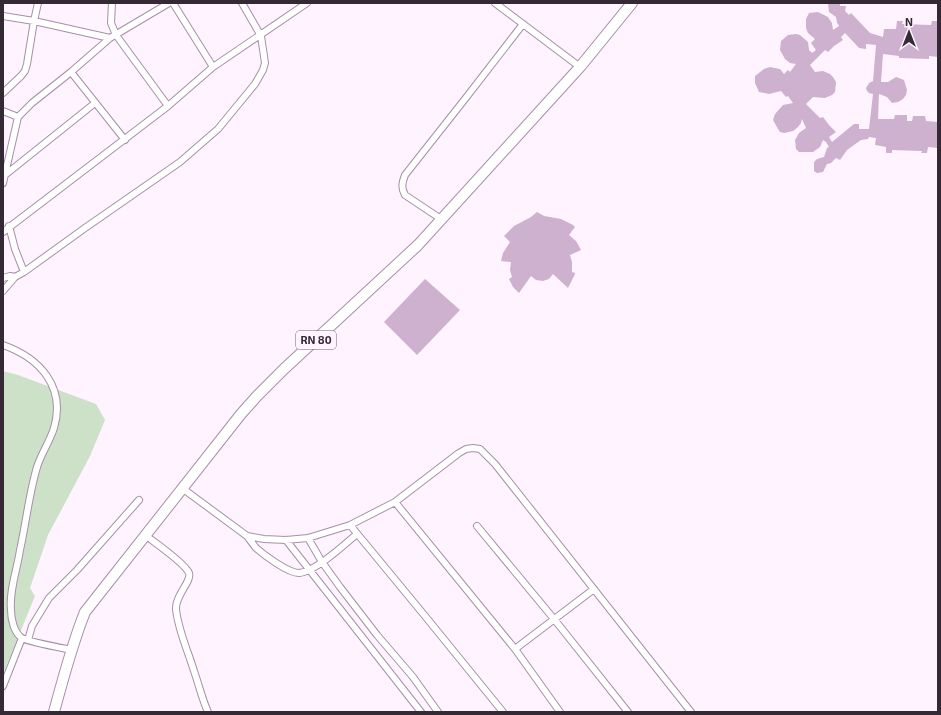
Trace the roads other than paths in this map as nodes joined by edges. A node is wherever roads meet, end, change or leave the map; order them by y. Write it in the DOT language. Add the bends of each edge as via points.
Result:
graph roads {
  1 [pos="38,3"];
  2 [pos="112,3"];
  3 [pos="169,3"];
  4 [pos="173,3"];
  5 [pos="242,3"];
  6 [pos="307,3"];
  7 [pos="495,3"];
  8 [pos="632,3"];
  9 [pos="3,16"];
  10 [pos="34,21"];
  11 [pos="522,24"];
  12 [pos="113,36"];
  13 [pos="261,36"];
  14 [pos="580,66"];
  15 [pos="213,68"];
  16 [pos="71,72"];
  17 [pos="3,93"];
  18 [pos="95,103"];
  19 [pos="168,106"];
  20 [pos="3,111"];
  21 [pos="18,117"];
  22 [pos="125,140"];
  23 [pos="5,175"];
  24 [pos="3,183"];
  25 [pos="442,220"];
  26 [pos="9,226"];
  27 [pos="3,232"];
  28 [pos="24,272"];
  29 [pos="15,277"];
  30 [pos="3,278"];
  31 [pos="3,291"];
  32 [pos="3,345"];
  33 [pos="182,488"];
  34 [pos="139,500"];
  35 [pos="394,502"];
  36 [pos="350,525"];
  37 [pos="477,526"];
  38 [pos="357,534"];
  39 [pos="144,535"];
  40 [pos="247,536"];
  41 [pos="308,538"];
  42 [pos="286,540"];
  43 [pos="322,562"];
  44 [pos="309,569"];
  45 [pos="594,589"];
  46 [pos="554,619"];
  47 [pos="25,639"];
  48 [pos="515,649"];
  49 [pos="72,650"];
  50 [pos="402,664"];
  51 [pos="391,672"];
  52 [pos="3,686"];
  53 [pos="54,712"];
  54 [pos="208,712"];
  55 [pos="421,712"];
  56 [pos="438,712"];
  57 [pos="503,712"];
  58 [pos="560,712"];
  59 [pos="628,712"];
  60 [pos="691,712"];
  1 -- 10 [label="street"];
  2 -- 12 [label="street"];
  3 -- 12 [label="street"];
  4 -- 15 [label="street"];
  5 -- 13 [label="street"];
  6 -- 13 [label="street"];
  7 -- 11 [label="street"];
  8 -- 14 [label="main road, RN 80"];
  9 -- 10 [label="street"];
  10 -- 12 [label="street"];
  10 -- 17 [label="street" via="25,71"];
  11 -- 14 [label="street"];
  11 -- 25 [label="street" via="466,100 405,175 402,183 405,195"];
  12 -- 16 [label="street"];
  12 -- 19 [label="street"];
  13 -- 15 [label="street"];
  13 -- 28 [label="street" via="265,57 263,70 255,84 218,129 180,162"];
  14 -- 25 [label="main road, RN 80"];
  15 -- 19 [label="street"];
  16 -- 18 [label="street"];
  16 -- 21 [label="street"];
  18 -- 22 [label="street"];
  18 -- 23 [label="street"];
  19 -- 22 [label="street"];
  20 -- 21 [label="street"];
  21 -- 23 [label="street"];
  22 -- 26 [label="street"];
  23 -- 24 [label="street"];
  25 -- 33 [label="main road, RN 80" via="257,396"];
  26 -- 27 [label="street"];
  26 -- 28 [label="street"];
  28 -- 29 [label="street"];
  29 -- 30 [label="street"];
  29 -- 31 [label="street"];
  32 -- 47 [label="street" via="15,349 36,363 50,382 57,400 54,429 37,466 29,499 11,600 16,630"];
  33 -- 39 [label="main road, RN 80"];
  33 -- 40 [label="street"];
  34 -- 47 [label="street" via="49,598"];
  35 -- 36 [label="street"];
  35 -- 45 [label="street" via="459,453 473,448 480,449 495,464"];
  35 -- 48 [label="street"];
  36 -- 38 [label="street"];
  36 -- 41 [label="street"];
  37 -- 46 [label="street"];
  38 -- 43 [label="street"];
  38 -- 57 [label="street"];
  39 -- 49 [label="main road, RN 80" via="85,612"];
  39 -- 54 [label="street" via="182,564 188,572 189,579 180,594 176,609 180,630"];
  40 -- 42 [label="street"];
  40 -- 44 [label="street" via="270,559 291,571 298,573"];
  41 -- 42 [label="street"];
  41 -- 43 [label="street"];
  42 -- 44 [label="street"];
  43 -- 44 [label="street"];
  43 -- 50 [label="street"];
  44 -- 51 [label="street"];
  45 -- 46 [label="street"];
  45 -- 60 [label="street"];
  46 -- 48 [label="street"];
  46 -- 59 [label="street"];
  47 -- 49 [label="street"];
  47 -- 52 [label="street"];
  48 -- 58 [label="street"];
  49 -- 53 [label="main road, RN 80"];
  50 -- 51 [label="street"];
  50 -- 56 [label="street"];
  51 -- 55 [label="street"];
}
